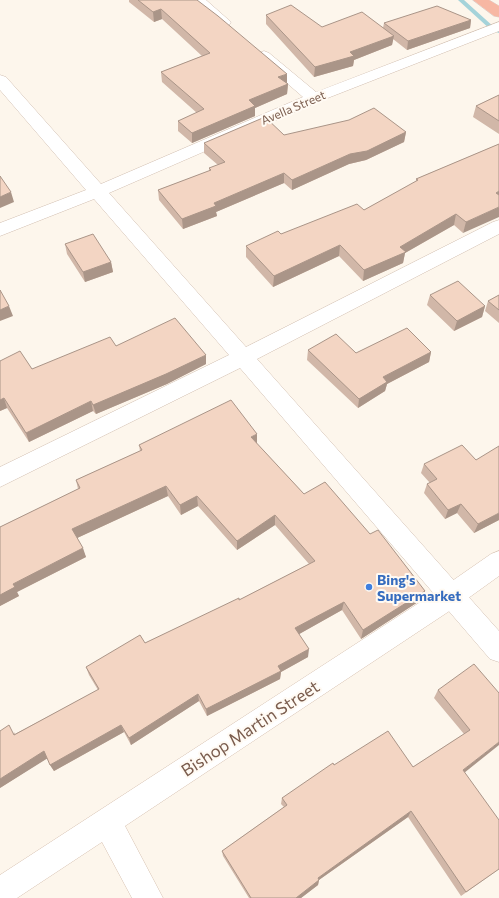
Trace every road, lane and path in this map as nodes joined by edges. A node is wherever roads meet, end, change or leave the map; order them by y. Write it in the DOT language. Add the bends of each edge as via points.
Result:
graph roads {
  1 [pos="197,0"];
  2 [pos="480,0"];
  3 [pos="499,13"];
  4 [pos="499,26"];
  5 [pos="233,30"];
  6 [pos="251,45"];
  7 [pos="0,80"];
  8 [pos="314,98"];
  9 [pos="98,190"];
  10 [pos="499,226"];
  11 [pos="0,230"];
  12 [pos="242,358"];
  13 [pos="0,478"];
  14 [pos="499,562"];
  15 [pos="451,596"];
  16 [pos="499,650"];
  17 [pos="107,822"];
  18 [pos="0,892"];
  19 [pos="148,898"];
  1 -- 5 [label="street"];
  2 -- 3 [label="highway"];
  4 -- 8 [label="street, Avella Street"];
  6 -- 8 [label="street"];
  7 -- 9 [label="street"];
  8 -- 9 [label="street, Avella Street"];
  9 -- 11 [label="street, Avella Street"];
  9 -- 12 [label="street"];
  10 -- 12 [label="street"];
  12 -- 13 [label="street"];
  12 -- 15 [label="street"];
  14 -- 15 [label="street, Bishop Martin Street"];
  15 -- 16 [label="street"];
  15 -- 17 [label="street, Bishop Martin Street"];
  17 -- 18 [label="street, Bishop Martin Street"];
  17 -- 19 [label="street"];
}
